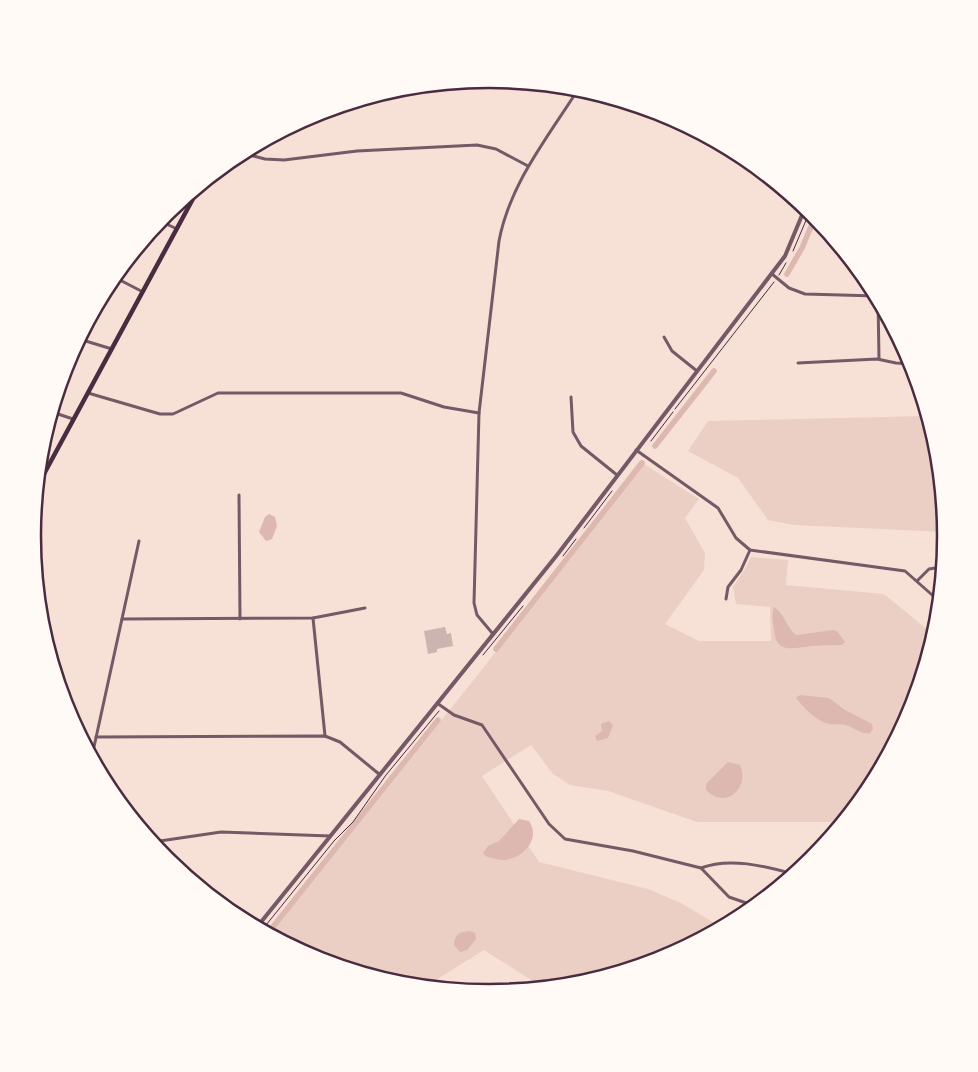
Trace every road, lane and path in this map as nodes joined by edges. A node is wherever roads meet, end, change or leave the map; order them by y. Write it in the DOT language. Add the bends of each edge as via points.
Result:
graph roads {
  1 [pos="573,97"];
  2 [pos="253,156"];
  3 [pos="528,166"];
  4 [pos="193,200"];
  5 [pos="803,216"];
  6 [pos="167,224"];
  7 [pos="177,229"];
  8 [pos="772,274"];
  9 [pos="121,281"];
  10 [pos="143,292"];
  11 [pos="868,297"];
  12 [pos="877,313"];
  13 [pos="664,337"];
  14 [pos="86,341"];
  15 [pos="112,348"];
  16 [pos="879,359"];
  17 [pos="798,363"];
  18 [pos="903,364"];
  19 [pos="697,371"];
  20 [pos="88,392"];
  21 [pos="571,397"];
  22 [pos="479,413"];
  23 [pos="59,414"];
  24 [pos="74,420"];
  25 [pos="636,450"];
  26 [pos="46,470"];
  27 [pos="616,475"];
  28 [pos="239,495"];
  29 [pos="139,541"];
  30 [pos="750,550"];
  31 [pos="936,568"];
  32 [pos="917,580"];
  33 [pos="933,595"];
  34 [pos="726,600"];
  35 [pos="365,608"];
  36 [pos="314,618"];
  37 [pos="122,619"];
  38 [pos="240,619"];
  39 [pos="493,634"];
  40 [pos="437,703"];
  41 [pos="325,736"];
  42 [pos="96,737"];
  43 [pos="94,747"];
  44 [pos="379,774"];
  45 [pos="330,836"];
  46 [pos="161,841"];
  47 [pos="701,868"];
  48 [pos="785,872"];
  49 [pos="745,903"];
  50 [pos="261,922"];
  1 -- 3 [label="street"];
  2 -- 3 [label="street" via="284,160 357,151 477,145 496,149"];
  3 -- 22 [label="street" via="503,220"];
  4 -- 7 [label="main road"];
  5 -- 8 [label="street" via="785,256"];
  6 -- 7 [label="street"];
  7 -- 10 [label="main road"];
  8 -- 11 [label="street" via="790,288 805,294"];
  8 -- 19 [label="street"];
  9 -- 10 [label="street"];
  10 -- 15 [label="main road"];
  12 -- 16 [label="street"];
  13 -- 19 [label="street" via="672,351"];
  14 -- 15 [label="street"];
  15 -- 20 [label="main road"];
  16 -- 17 [label="street"];
  16 -- 18 [label="street"];
  19 -- 25 [label="street"];
  20 -- 22 [label="street" via="160,414 173,414 218,393 401,393 444,407"];
  20 -- 24 [label="main road"];
  21 -- 27 [label="street" via="572,432 581,446"];
  22 -- 39 [label="street" via="474,602 477,615"];
  23 -- 24 [label="street"];
  24 -- 26 [label="main road"];
  25 -- 27 [label="street"];
  25 -- 30 [label="street" via="718,508 736,538"];
  27 -- 39 [label="street"];
  28 -- 38 [label="street"];
  29 -- 37 [label="street"];
  30 -- 32 [label="street" via="894,569 905,571"];
  30 -- 34 [label="street" via="728,587"];
  31 -- 32 [label="street" via="929,569"];
  32 -- 33 [label="street"];
  35 -- 36 [label="street"];
  36 -- 38 [label="street"];
  36 -- 41 [label="street"];
  37 -- 38 [label="street"];
  37 -- 42 [label="street"];
  39 -- 40 [label="street"];
  40 -- 44 [label="street"];
  40 -- 47 [label="street" via="454,715 482,725 549,824 565,839 634,851"];
  41 -- 42 [label="street"];
  41 -- 44 [label="street" via="340,742"];
  42 -- 43 [label="street"];
  44 -- 45 [label="street"];
  45 -- 46 [label="street" via="221,832"];
  45 -- 50 [label="street"];
  47 -- 48 [label="street" via="713,863 763,865"];
  47 -- 49 [label="street" via="729,897"];
}
